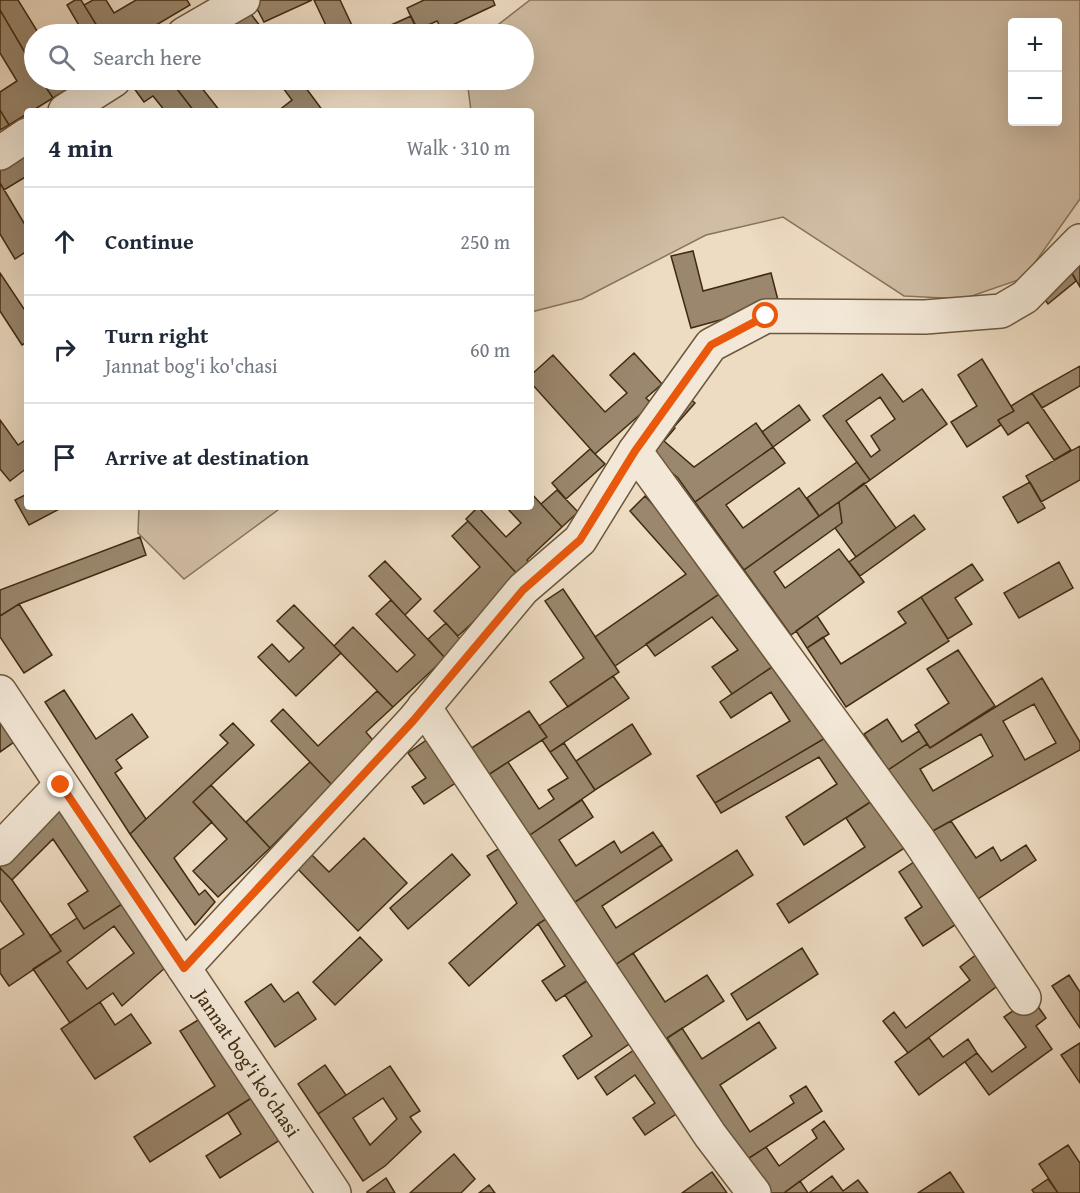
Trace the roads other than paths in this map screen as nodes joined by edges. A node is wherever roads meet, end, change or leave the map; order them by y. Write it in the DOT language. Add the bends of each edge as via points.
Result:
graph roads {
  1 [pos="243,0"];
  2 [pos="201,24"];
  3 [pos="98,90"];
  4 [pos="70,108"];
  5 [pos="24,137"];
  6 [pos="0,153"];
  7 [pos="1080,241"];
  8 [pos="635,451"];
  9 [pos="0,692"];
  10 [pos="424,707"];
  11 [pos="61,785"];
  12 [pos="0,849"];
  13 [pos="184,968"];
  14 [pos="1024,998"];
  15 [pos="334,1193"];
  16 [pos="754,1193"];
  1 -- 2 [label="street"];
  3 -- 4 [label="street"];
  5 -- 6 [label="street"];
  7 -- 8 [label="street" via="1025,297 1002,311 925,317 766,316 711,345"];
  8 -- 10 [label="street" via="580,540 523,590"];
  8 -- 14 [label="street" via="918,839"];
  9 -- 11 [label="street, Jannat bog'i ko'chasi"];
  10 -- 13 [label="street"];
  10 -- 16 [label="street" via="710,1135"];
  11 -- 12 [label="street"];
  11 -- 13 [label="street, Jannat bog'i ko'chasi"];
  13 -- 15 [label="street, Jannat bog'i ko'chasi"];
}
